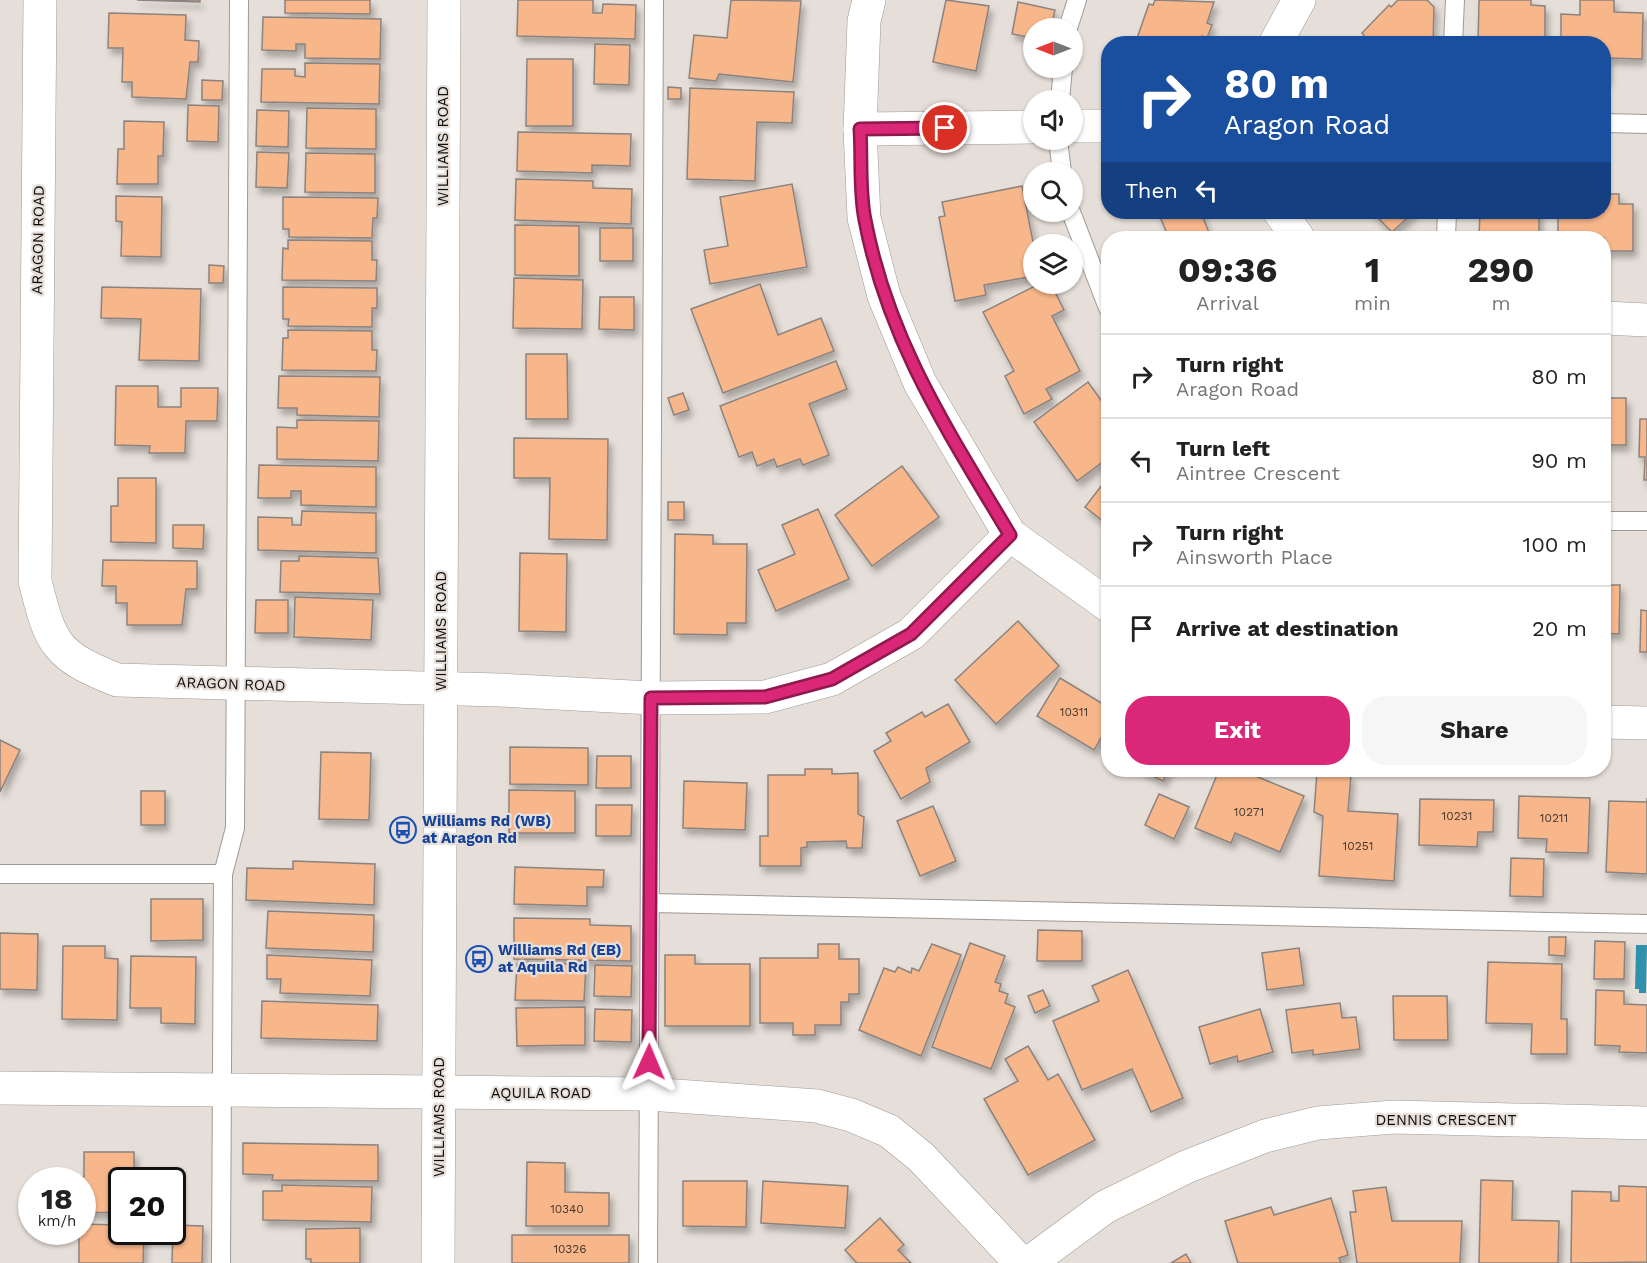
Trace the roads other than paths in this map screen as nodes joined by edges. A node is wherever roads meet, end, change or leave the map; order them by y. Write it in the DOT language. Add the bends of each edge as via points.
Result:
graph roads {
  1 [pos="40,0"];
  2 [pos="239,0"];
  3 [pos="444,0"];
  4 [pos="654,0"];
  5 [pos="869,0"];
  6 [pos="1077,0"];
  7 [pos="1299,0"];
  8 [pos="1455,0"];
  9 [pos="1071,18"];
  10 [pos="1279,36"];
  11 [pos="1453,36"];
  12 [pos="1611,123"];
  13 [pos="1647,124"];
  14 [pos="1083,126"];
  15 [pos="1101,126"];
  16 [pos="1023,127"];
  17 [pos="860,129"];
  18 [pos="1075,222"];
  19 [pos="1101,290"];
  20 [pos="1611,318"];
  21 [pos="1647,320"];
  22 [pos="1611,521"];
  23 [pos="1647,521"];
  24 [pos="1010,535"];
  25 [pos="1101,599"];
  26 [pos="237,683"];
  27 [pos="440,689"];
  28 [pos="651,698"];
  29 [pos="1611,723"];
  30 [pos="1647,723"];
  31 [pos="0,874"];
  32 [pos="223,874"];
  33 [pos="652,903"];
  34 [pos="1647,924"];
  35 [pos="0,1088"];
  36 [pos="222,1089"];
  37 [pos="439,1094"];
  38 [pos="649,1094"];
  39 [pos="1647,1123"];
  40 [pos="221,1263"];
  41 [pos="438,1263"];
  42 [pos="648,1263"];
  43 [pos="1021,1263"];
  44 [pos="1029,1263"];
  1 -- 26 [label="street, ARAGON ROAD" via="35,581 44,618 60,650 85,668 117,681"];
  2 -- 26 [label="lane"];
  3 -- 27 [label="street, WILLIAMS ROAD"];
  4 -- 28 [label="lane"];
  5 -- 17 [label="street" via="864,21"];
  6 -- 9 [label="lane"];
  7 -- 10 [label="street"];
  8 -- 11 [label="lane"];
  12 -- 13 [label="lane"];
  14 -- 15 [label="street"];
  16 -- 17 [label="street"];
  17 -- 24 [label="street" via="864,218 884,296 920,384"];
  18 -- 19 [label="lane"];
  20 -- 21 [label="street"];
  22 -- 23 [label="lane"];
  24 -- 25 [label="street"];
  24 -- 28 [label="street, ARAGON ROAD" via="911,634 832,679 765,697"];
  26 -- 27 [label="street, ARAGON ROAD"];
  26 -- 32 [label="lane" via="235,828"];
  27 -- 28 [label="street, ARAGON ROAD"];
  27 -- 37 [label="street, WILLIAMS ROAD"];
  28 -- 33 [label="lane"];
  29 -- 30 [label="street"];
  31 -- 32 [label="lane"];
  32 -- 36 [label="lane"];
  33 -- 34 [label="lane"];
  33 -- 38 [label="lane"];
  35 -- 36 [label="street, AQUILA ROAD"];
  36 -- 37 [label="street, AQUILA ROAD"];
  36 -- 40 [label="lane"];
  37 -- 38 [label="street, AQUILA ROAD"];
  37 -- 41 [label="street, WILLIAMS ROAD"];
  38 -- 42 [label="lane"];
  38 -- 43 [label="street, AQUILA ROAD" via="817,1106 889,1131 921,1156"];
  39 -- 44 [label="street, DENNIS CRESCENT" via="1394,1117 1318,1124 1265,1136 1186,1167 1105,1207"];
}
